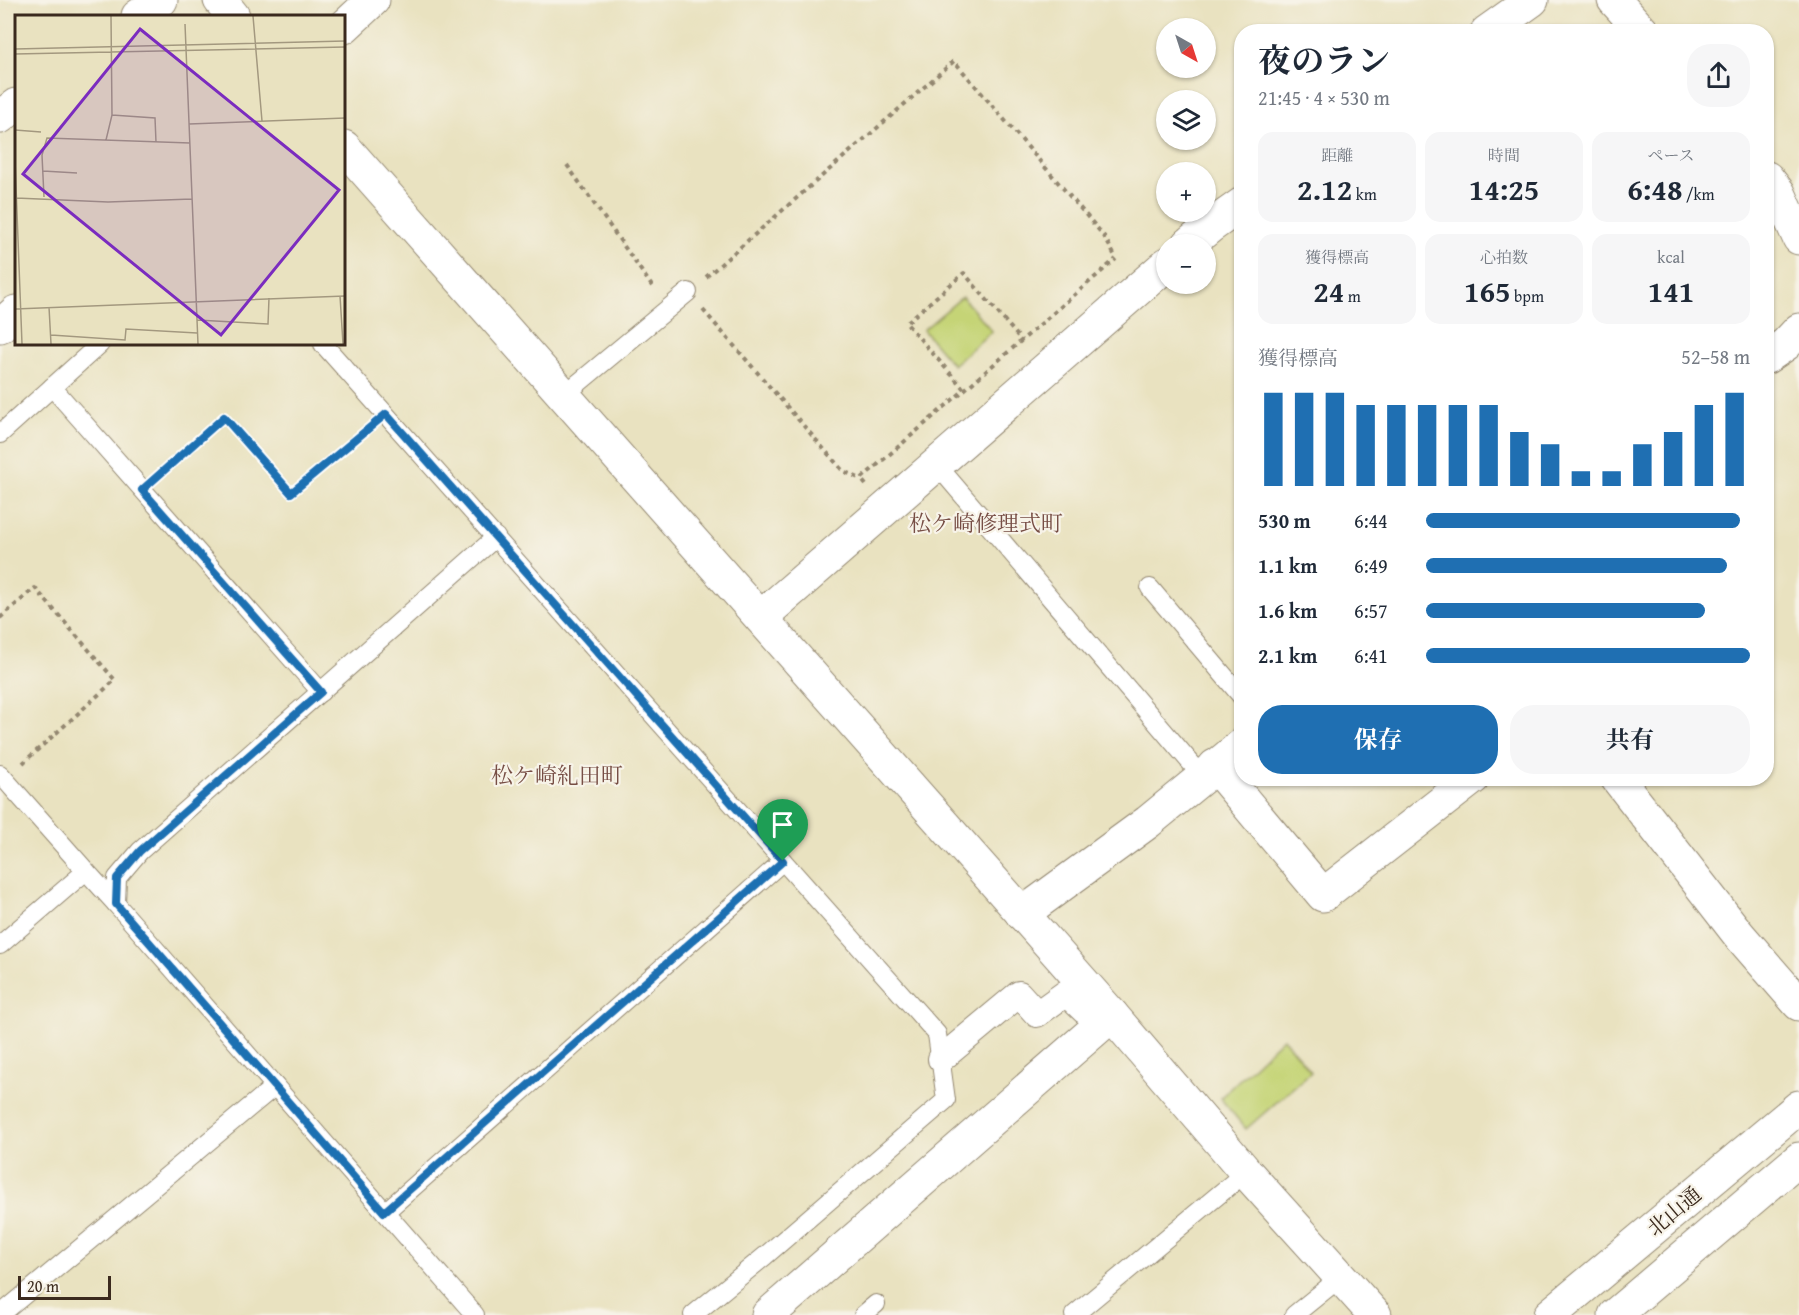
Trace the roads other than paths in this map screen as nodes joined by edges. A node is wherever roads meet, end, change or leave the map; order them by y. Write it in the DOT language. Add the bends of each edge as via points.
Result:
graph roads {
  1 [pos="161,0"];
  2 [pos="220,0"];
  3 [pos="374,0"];
  4 [pos="1532,0"];
  5 [pos="1614,0"];
  6 [pos="139,15"];
  7 [pos="232,15"];
  8 [pos="1498,24"];
  9 [pos="1636,24"];
  10 [pos="345,26"];
  11 [pos="15,106"];
  12 [pos="0,117"];
  13 [pos="345,148"];
  14 [pos="1774,187"];
  15 [pos="1234,210"];
  16 [pos="1201,234"];
  17 [pos="1799,238"];
  18 [pos="1156,274"];
  19 [pos="688,292"];
  20 [pos="15,313"];
  21 [pos="0,326"];
  22 [pos="1799,330"];
  23 [pos="99,345"];
  24 [pos="324,345"];
  25 [pos="1774,352"];
  26 [pos="52,387"];
  27 [pos="564,395"];
  28 [pos="0,434"];
  29 [pos="936,465"];
  30 [pos="496,537"];
  31 [pos="1150,588"];
  32 [pos="761,617"];
  33 [pos="1234,688"];
  34 [pos="321,692"];
  35 [pos="1234,751"];
  36 [pos="1208,771"];
  37 [pos="2,777"];
  38 [pos="1463,786"];
  39 [pos="1623,786"];
  40 [pos="783,861"];
  41 [pos="86,872"];
  42 [pos="116,904"];
  43 [pos="1022,914"];
  44 [pos="0,945"];
  45 [pos="1799,1004"];
  46 [pos="1106,1009"];
  47 [pos="940,1059"];
  48 [pos="275,1086"];
  49 [pos="1799,1107"];
  50 [pos="1799,1159"];
  51 [pos="1246,1172"];
  52 [pos="384,1212"];
  53 [pos="1341,1277"];
  54 [pos="0,1315"];
  55 [pos="475,1315"];
  56 [pos="693,1315"];
  57 [pos="768,1315"];
  58 [pos="1074,1315"];
  59 [pos="1294,1315"];
  60 [pos="1375,1315"];
  61 [pos="1550,1315"];
  62 [pos="1615,1315"];
  1 -- 6 [label="street"];
  2 -- 7 [label="street"];
  3 -- 10 [label="street"];
  4 -- 8 [label="street"];
  5 -- 9 [label="street"];
  11 -- 12 [label="street"];
  13 -- 27 [label="street"];
  14 -- 17 [label="street"];
  15 -- 16 [label="street"];
  18 -- 29 [label="street"];
  19 -- 27 [label="lane"];
  20 -- 21 [label="street"];
  22 -- 25 [label="street"];
  23 -- 26 [label="lane"];
  24 -- 30 [label="lane"];
  26 -- 28 [label="lane"];
  26 -- 34 [label="lane"];
  27 -- 32 [label="street"];
  29 -- 32 [label="street"];
  29 -- 36 [label="lane"];
  30 -- 34 [label="lane"];
  30 -- 40 [label="lane"];
  31 -- 33 [label="lane"];
  32 -- 43 [label="street"];
  34 -- 42 [label="lane" via="140,851 117,878"];
  35 -- 36 [label="street"];
  36 -- 38 [label="street" via="1323,895"];
  36 -- 43 [label="street" via="1148,822"];
  37 -- 41 [label="lane"];
  39 -- 45 [label="street" via="1739,935"];
  40 -- 47 [label="lane" via="938,1034"];
  40 -- 52 [label="lane"];
  41 -- 42 [label="lane"];
  41 -- 44 [label="lane"];
  42 -- 48 [label="lane"];
  43 -- 46 [label="street"];
  46 -- 47 [label="street" via="1085,1011 1066,993 1037,1014 1019,994"];
  46 -- 51 [label="street"];
  46 -- 57 [label="street"];
  47 -- 56 [label="lane" via="946,1100"];
  48 -- 52 [label="lane"];
  48 -- 54 [label="lane"];
  49 -- 61 [label="street, 北山通"];
  50 -- 62 [label="street, 北山通"];
  51 -- 53 [label="street"];
  51 -- 58 [label="lane"];
  52 -- 55 [label="lane"];
  53 -- 59 [label="lane"];
  53 -- 60 [label="street"];
}
